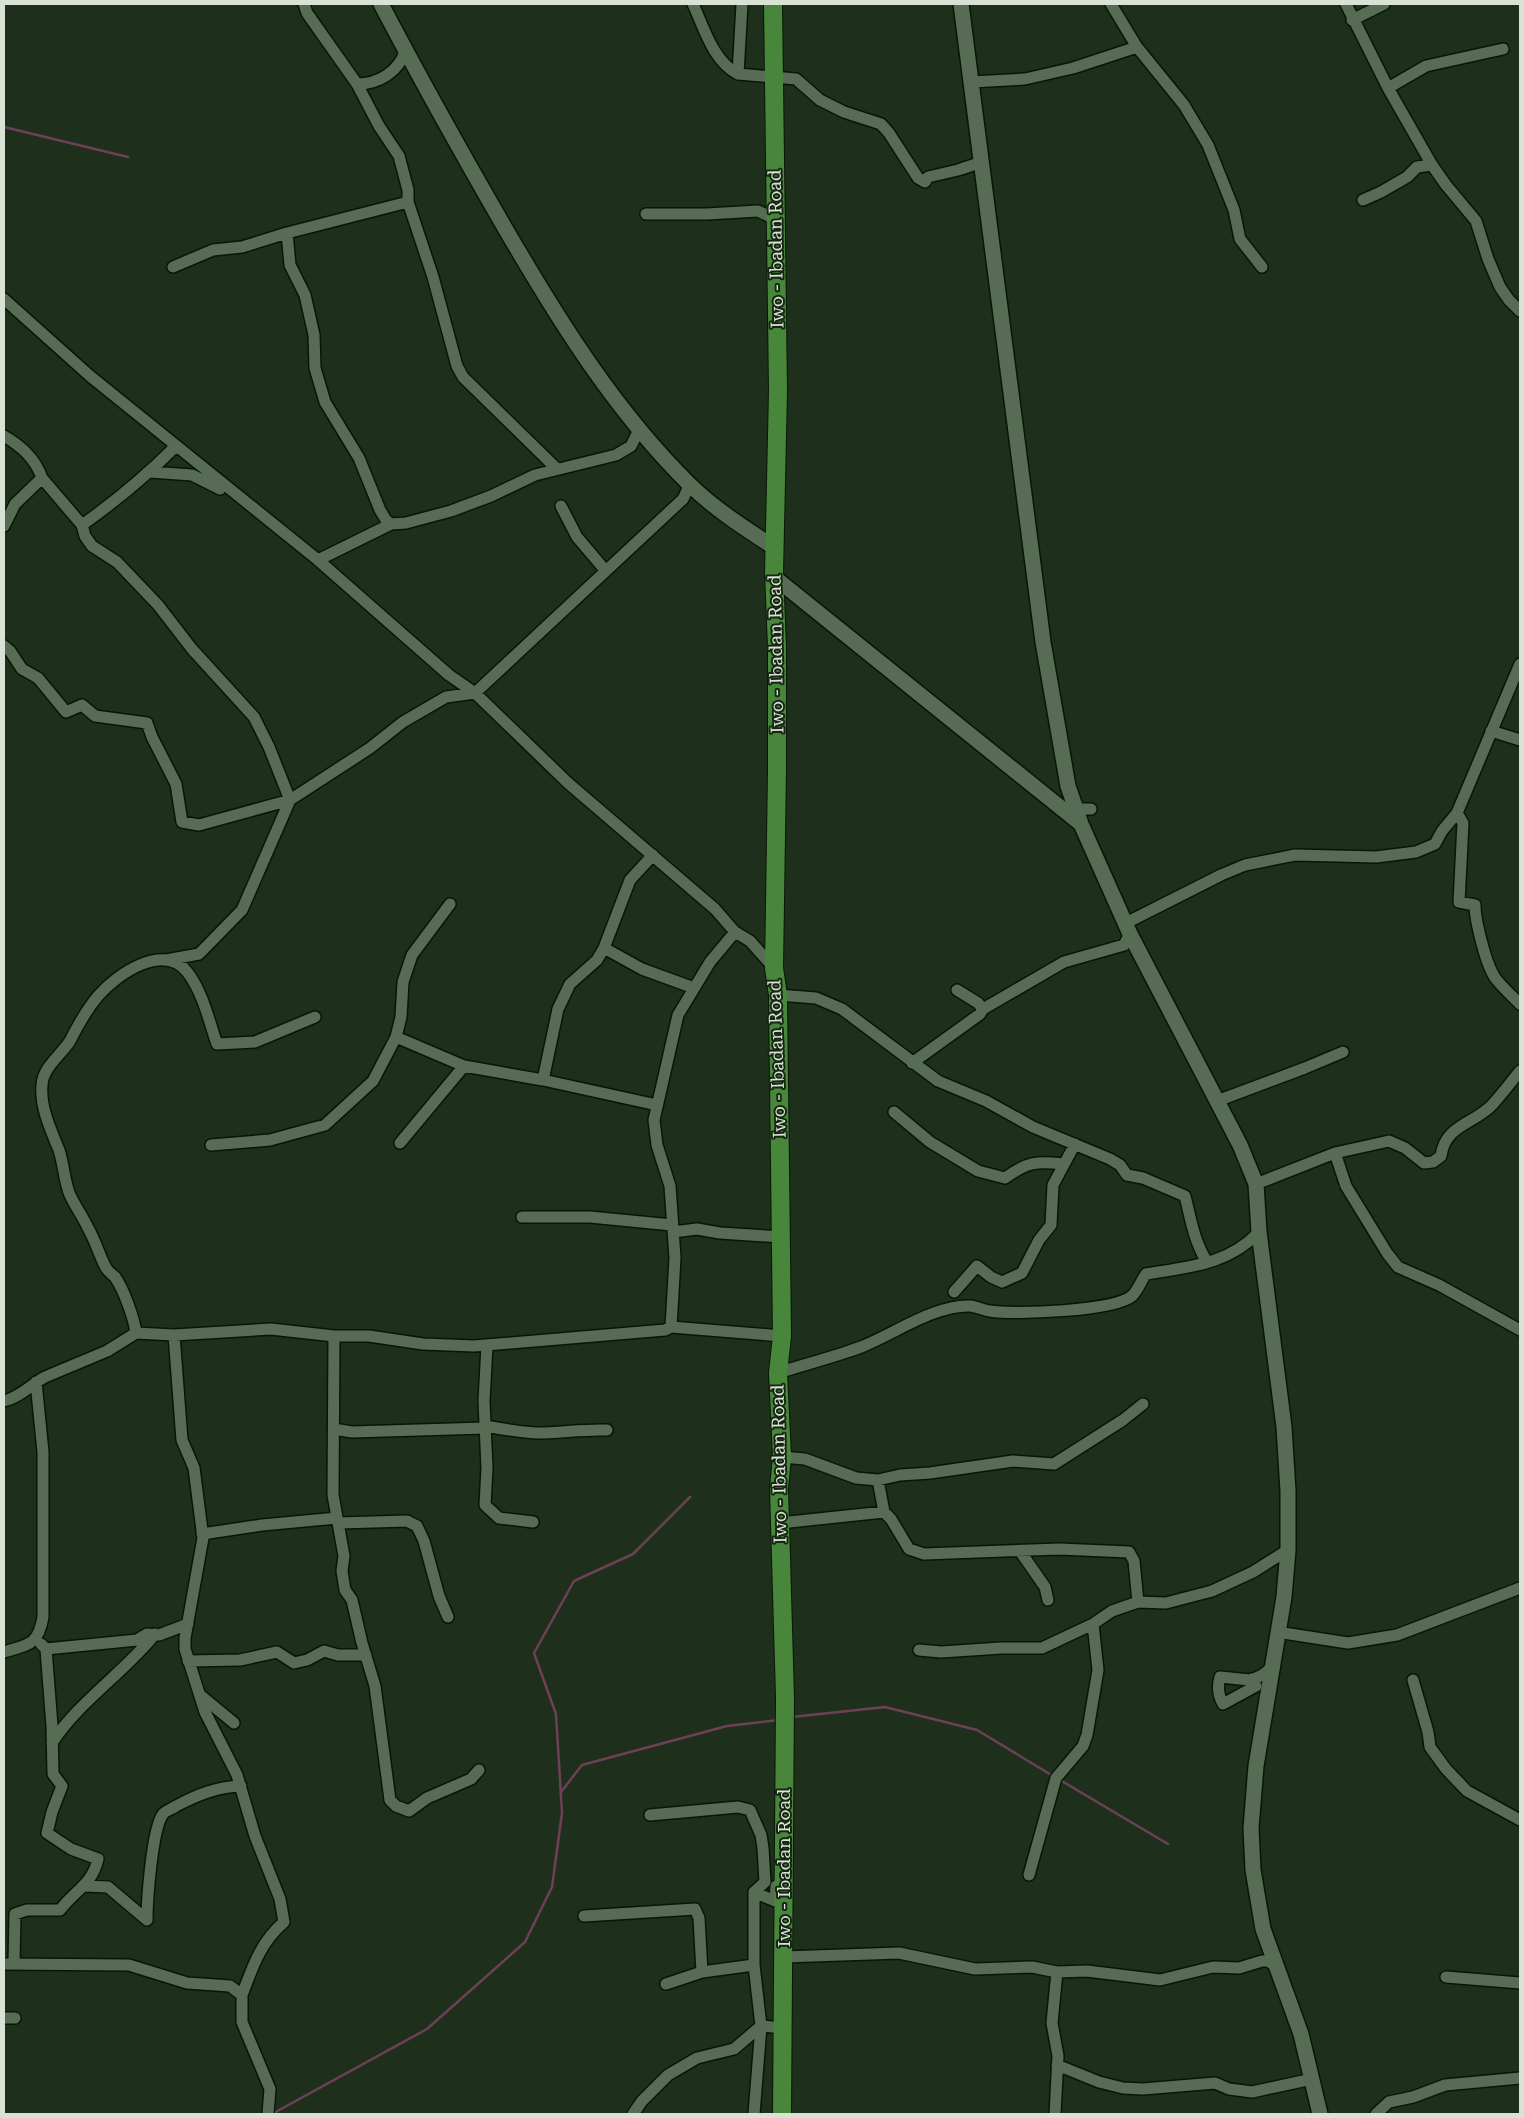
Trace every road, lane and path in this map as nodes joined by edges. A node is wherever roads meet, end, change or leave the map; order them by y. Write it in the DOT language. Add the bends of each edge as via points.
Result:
graph roads {
  1 [pos="304,4"];
  2 [pos="381,4"];
  3 [pos="693,4"];
  4 [pos="742,4"];
  5 [pos="773,4"];
  6 [pos="961,4"];
  7 [pos="1111,4"];
  8 [pos="1346,4"];
  9 [pos="1384,4"];
  10 [pos="1352,20"];
  11 [pos="1137,47"];
  12 [pos="1503,49"];
  13 [pos="406,51"];
  14 [pos="738,74"];
  15 [pos="773,78"];
  16 [pos="971,82"];
  17 [pos="357,84"];
  18 [pos="1388,88"];
  19 [pos="982,162"];
  20 [pos="1432,165"];
  21 [pos="1363,200"];
  22 [pos="408,202"];
  23 [pos="646,214"];
  24 [pos="777,220"];
  25 [pos="287,233"];
  26 [pos="172,267"];
  27 [pos="1262,268"];
  28 [pos="4,300"];
  29 [pos="1520,311"];
  30 [pos="640,428"];
  31 [pos="4,436"];
  32 [pos="176,446"];
  33 [pos="557,469"];
  34 [pos="150,472"];
  35 [pos="42,478"];
  36 [pos="690,484"];
  37 [pos="235,494"];
  38 [pos="561,506"];
  39 [pos="391,524"];
  40 [pos="82,525"];
  41 [pos="4,526"];
  42 [pos="775,548"];
  43 [pos="318,560"];
  44 [pos="604,570"];
  45 [pos="774,578"];
  46 [pos="4,646"];
  47 [pos="1520,664"];
  48 [pos="475,693"];
  49 [pos="1491,731"];
  50 [pos="1520,740"];
  51 [pos="290,800"];
  52 [pos="1457,813"];
  53 [pos="1081,824"];
  54 [pos="653,855"];
  55 [pos="450,904"];
  56 [pos="1128,928"];
  57 [pos="735,932"];
  58 [pos="604,948"];
  59 [pos="164,960"];
  60 [pos="774,968"];
  61 [pos="694,988"];
  62 [pos="957,990"];
  63 [pos="778,995"];
  64 [pos="1520,1004"];
  65 [pos="983,1009"];
  66 [pos="315,1017"];
  67 [pos="396,1037"];
  68 [pos="1343,1052"];
  69 [pos="912,1063"];
  70 [pos="464,1066"];
  71 [pos="1520,1071"];
  72 [pos="543,1080"];
  73 [pos="1217,1101"];
  74 [pos="658,1104"];
  75 [pos="894,1112"];
  76 [pos="400,1143"];
  77 [pos="1075,1144"];
  78 [pos="211,1145"];
  79 [pos="1335,1153"];
  80 [pos="1063,1164"];
  81 [pos="1256,1184"];
  82 [pos="522,1217"];
  83 [pos="672,1228"];
  84 [pos="1259,1232"];
  85 [pos="781,1237"];
  86 [pos="1207,1262"];
  87 [pos="954,1292"];
  88 [pos="671,1327"];
  89 [pos="1520,1330"];
  90 [pos="136,1334"];
  91 [pos="174,1335"];
  92 [pos="334,1336"];
  93 [pos="782,1336"];
  94 [pos="487,1345"];
  95 [pos="778,1373"];
  96 [pos="36,1382"];
  97 [pos="4,1402"];
  98 [pos="1143,1404"];
  99 [pos="485,1427"];
  100 [pos="334,1429"];
  101 [pos="607,1430"];
  102 [pos="782,1457"];
  103 [pos="878,1480"];
  104 [pos="884,1512"];
  105 [pos="338,1520"];
  106 [pos="533,1522"];
  107 [pos="780,1523"];
  108 [pos="202,1534"];
  109 [pos="1288,1550"];
  110 [pos="1020,1551"];
  111 [pos="1520,1588"];
  112 [pos="1048,1600"];
  113 [pos="1138,1602"];
  114 [pos="448,1617"];
  115 [pos="188,1624"];
  116 [pos="1093,1624"];
  117 [pos="1277,1632"];
  118 [pos="155,1634"];
  119 [pos="35,1640"];
  120 [pos="46,1649"];
  121 [pos="919,1650"];
  122 [pos="4,1652"];
  123 [pos="366,1655"];
  124 [pos="188,1661"];
  125 [pos="1272,1667"];
  126 [pos="1252,1679"];
  127 [pos="1413,1680"];
  128 [pos="200,1695"];
  129 [pos="234,1723"];
  130 [pos="785,1737"];
  131 [pos="52,1744"];
  132 [pos="479,1770"];
  133 [pos="241,1786"];
  134 [pos="650,1815"];
  135 [pos="1520,1820"];
  136 [pos="1029,1875"];
  137 [pos="85,1886"];
  138 [pos="754,1892"];
  139 [pos="9,1914"];
  140 [pos="584,1916"];
  141 [pos="784,1957"];
  142 [pos="9,1964"];
  143 [pos="754,1965"];
  144 [pos="1278,1968"];
  145 [pos="702,1972"];
  146 [pos="1057,1972"];
  147 [pos="1446,1977"];
  148 [pos="1520,1983"];
  149 [pos="666,1984"];
  150 [pos="242,1995"];
  151 [pos="761,2026"];
  152 [pos="783,2028"];
  153 [pos="1057,2065"];
  154 [pos="1520,2078"];
  155 [pos="1312,2079"];
  156 [pos="268,2112"];
  157 [pos="633,2114"];
  158 [pos="754,2114"];
  159 [pos="782,2114"];
  160 [pos="1055,2114"];
  161 [pos="1320,2114"];
  162 [pos="1376,2114"];
  1 -- 17 [label="street"];
  2 -- 13 [label="street"];
  3 -- 14 [label="street" via="712,47"];
  4 -- 14 [label="street"];
  5 -- 15 [label="main road, Iwo - Ibadan Road"];
  6 -- 16 [label="street"];
  7 -- 11 [label="street"];
  8 -- 10 [label="street"];
  9 -- 10 [label="street"];
  10 -- 18 [label="street"];
  11 -- 16 [label="street" via="1073,68 1025,79"];
  11 -- 27 [label="street" via="1184,106 1208,145 1234,210 1240,239"];
  12 -- 18 [label="street" via="1426,66"];
  13 -- 17 [label="street" via="390,74 371,84"];
  13 -- 30 [label="street" via="552,308 582,354"];
  14 -- 15 [label="street"];
  15 -- 19 [label="street" via="796,79 820,100 881,124 918,178 925,182 928,177"];
  15 -- 24 [label="main road, Iwo - Ibadan Road"];
  16 -- 19 [label="street"];
  17 -- 22 [label="street" via="399,156"];
  18 -- 20 [label="street"];
  19 -- 53 [label="street" via="1043,642 1068,786 1083,809"];
  20 -- 21 [label="street" via="1417,167 1381,192"];
  20 -- 29 [label="street" via="1476,221 1500,287"];
  22 -- 25 [label="street"];
  22 -- 33 [label="street" via="457,366 464,377"];
  23 -- 24 [label="street" via="758,211"];
  24 -- 42 [label="main road, Iwo - Ibadan Road"];
  25 -- 26 [label="street" via="242,247 213,250"];
  25 -- 39 [label="street" via="290,265 305,295 314,335 315,368 325,402 358,458 380,510"];
  28 -- 32 [label="street"];
  30 -- 33 [label="street" via="631,446 616,455"];
  30 -- 36 [label="street"];
  31 -- 35 [label="street" via="24,450 37,465"];
  32 -- 34 [label="street"];
  32 -- 37 [label="street"];
  33 -- 39 [label="street" via="535,475 451,511"];
  34 -- 37 [label="street" via="192,475"];
  34 -- 40 [label="street"];
  35 -- 40 [label="street"];
  35 -- 41 [label="street" via="15,504"];
  36 -- 42 [label="street"];
  36 -- 44 [label="street" via="683,499"];
  37 -- 43 [label="street"];
  38 -- 44 [label="street" via="577,537"];
  39 -- 43 [label="street"];
  40 -- 51 [label="street" via="92,546 117,562 158,605 192,649 254,717"];
  42 -- 45 [label="main road, Iwo - Ibadan Road"];
  43 -- 48 [label="street" via="449,675"];
  44 -- 48 [label="street"];
  45 -- 53 [label="street"];
  45 -- 60 [label="main road, Iwo - Ibadan Road" via="778,771"];
  46 -- 51 [label="street" via="22,669 38,678 66,712 82,706 96,716 147,723 176,784 182,822 199,825"];
  47 -- 49 [label="street"];
  48 -- 51 [label="street" via="446,697 403,722 370,748"];
  48 -- 54 [label="street" via="568,783"];
  49 -- 50 [label="street"];
  49 -- 52 [label="street"];
  51 -- 59 [label="street" via="242,910 198,954"];
  52 -- 56 [label="street" via="1435,844 1416,852 1376,857 1294,854 1245,865 1221,875"];
  52 -- 64 [label="street" via="1463,823 1459,902 1475,905 1475,918 1489,965 1495,978"];
  53 -- 56 [label="street"];
  54 -- 57 [label="street" via="715,909"];
  54 -- 58 [label="street" via="630,880"];
  55 -- 67 [label="street" via="412,955 403,982"];
  56 -- 65 [label="street" via="1124,946 1064,962"];
  56 -- 73 [label="street"];
  57 -- 60 [label="street" via="750,941"];
  57 -- 61 [label="street"];
  58 -- 61 [label="street" via="642,969"];
  58 -- 72 [label="street" via="597,960 570,984 558,1009"];
  59 -- 66 [label="street" via="188,973 217,1044 255,1042"];
  59 -- 90 [label="street" via="153,959 123,975 98,996 44,1074 42,1084 48,1124 69,1193 106,1268 123,1292 135,1322"];
  60 -- 63 [label="main road, Iwo - Ibadan Road"];
  61 -- 74 [label="street" via="678,1015"];
  62 -- 65 [label="street"];
  63 -- 69 [label="street" via="816,998 842,1009"];
  63 -- 85 [label="main road, Iwo - Ibadan Road"];
  65 -- 69 [label="street"];
  67 -- 70 [label="street"];
  67 -- 78 [label="street" via="373,1081 325,1125 270,1140"];
  68 -- 73 [label="street"];
  69 -- 77 [label="street" via="938,1081"];
  70 -- 72 [label="street"];
  70 -- 76 [label="street"];
  71 -- 79 [label="street" via="1491,1106 1454,1130 1443,1146 1441,1156 1433,1162 1424,1163 1405,1148 1389,1141"];
  72 -- 74 [label="street"];
  73 -- 81 [label="street"];
  74 -- 83 [label="street" via="654,1120 657,1145 670,1186"];
  75 -- 80 [label="street" via="930,1142 978,1171 1005,1178 1023,1165 1039,1161"];
  77 -- 80 [label="street"];
  77 -- 86 [label="street" via="1110,1159 1127,1174 1185,1196 1191,1226"];
  79 -- 81 [label="street"];
  79 -- 89 [label="street" via="1346,1186 1398,1267 1439,1285"];
  80 -- 87 [label="street" via="1053,1185 1051,1225 1039,1240 1022,1273 1002,1282 977,1266"];
  81 -- 84 [label="street"];
  82 -- 83 [label="street" via="590,1217"];
  83 -- 85 [label="street"];
  83 -- 88 [label="street" via="675,1258"];
  84 -- 86 [label="street" via="1247,1244"];
  84 -- 109 [label="street" via="1284,1427"];
  85 -- 93 [label="main road, Iwo - Ibadan Road"];
  86 -- 95 [label="street" via="1146,1274 1130,1298 1112,1303 1057,1312 989,1311 971,1306 942,1311 862,1346"];
  88 -- 93 [label="street"];
  88 -- 94 [label="street" via="615,1335"];
  90 -- 91 [label="street"];
  90 -- 96 [label="street" via="107,1351"];
  91 -- 92 [label="street" via="272,1329"];
  91 -- 108 [label="street" via="182,1440 194,1468"];
  92 -- 94 [label="street" via="369,1336 422,1344"];
  92 -- 100 [label="street"];
  93 -- 95 [label="main road, Iwo - Ibadan Road"];
  94 -- 99 [label="street"];
  95 -- 102 [label="main road, Iwo - Ibadan Road"];
  96 -- 97 [label="street" via="16,1398"];
  96 -- 119 [label="street" via="43,1452 43,1616"];
  98 -- 103 [label="street" via="1054,1464 1013,1461"];
  99 -- 100 [label="street" via="352,1432"];
  99 -- 101 [label="street" via="514,1432"];
  99 -- 106 [label="street" via="485,1506 499,1518"];
  100 -- 105 [label="street" via="332,1495"];
  102 -- 103 [label="street" via="805,1459 856,1478"];
  102 -- 107 [label="main road, Iwo - Ibadan Road"];
  103 -- 104 [label="street"];
  104 -- 107 [label="street"];
  104 -- 110 [label="street" via="914,1552"];
  105 -- 108 [label="street" via="262,1525"];
  105 -- 114 [label="street" via="407,1521 417,1526"];
  105 -- 123 [label="street" via="345,1590 352,1600"];
  107 -- 130 [label="main road, Iwo - Ibadan Road"];
  108 -- 115 [label="street"];
  109 -- 113 [label="street" via="1253,1572 1212,1591 1166,1603"];
  109 -- 117 [label="street"];
  110 -- 112 [label="street" via="1044,1587"];
  110 -- 113 [label="street" via="1129,1552 1134,1562"];
  111 -- 117 [label="street" via="1397,1635 1348,1643"];
  113 -- 116 [label="street" via="1112,1611"];
  115 -- 118 [label="street"];
  115 -- 124 [label="street" via="185,1638"];
  116 -- 121 [label="street" via="1042,1648"];
  116 -- 136 [label="street" via="1098,1670 1087,1734 1083,1746 1056,1778"];
  117 -- 125 [label="street"];
  118 -- 120 [label="street" via="129,1642"];
  118 -- 131 [label="street" via="71,1719"];
  119 -- 120 [label="street"];
  119 -- 122 [label="street"];
  120 -- 131 [label="street"];
  123 -- 124 [label="street" via="324,1651 294,1663 277,1652 240,1660"];
  123 -- 132 [label="street" via="375,1686 389,1796 393,1804 409,1811 427,1798 471,1779"];
  124 -- 128 [label="street"];
  125 -- 126 [label="street" via="1264,1676"];
  125 -- 144 [label="street" via="1256,1766 1251,1828 1253,1870 1263,1929"];
  127 -- 135 [label="street" via="1430,1747 1446,1769 1467,1791"];
  128 -- 129 [label="street"];
  128 -- 133 [label="street"];
  130 -- 138 [label="street" via="775,1901"];
  130 -- 141 [label="main road, Iwo - Ibadan Road"];
  131 -- 137 [label="street" via="53,1774 62,1786 47,1833 71,1849 98,1859 95,1871"];
  133 -- 137 [label="street" via="220,1787 163,1813 157,1826 147,1920 108,1887"];
  133 -- 150 [label="street" via="254,1836 280,1899 284,1922 260,1949"];
  134 -- 138 [label="street" via="738,1807 750,1810 764,1848 765,1882"];
  137 -- 139 [label="street" via="60,1910 27,1910"];
  138 -- 143 [label="street"];
  139 -- 142 [label="street"];
  140 -- 145 [label="street" via="695,1909 699,1918"];
  141 -- 146 [label="street" via="899,1953 975,1969 1032,1967"];
  141 -- 152 [label="main road, Iwo - Ibadan Road"];
  142 -- 150 [label="street" via="128,1965 186,1983 230,1986"];
  143 -- 145 [label="street"];
  143 -- 151 [label="street"];
  144 -- 146 [label="street" via="1262,1961 1239,1968 1214,1967 1160,1980 1087,1971"];
  144 -- 155 [label="street"];
  145 -- 149 [label="street"];
  146 -- 153 [label="street" via="1052,2022"];
  147 -- 148 [label="street"];
  150 -- 156 [label="street" via="242,2022 270,2089"];
  151 -- 152 [label="street"];
  151 -- 157 [label="street" via="734,2049 697,2058 668,2075"];
  151 -- 158 [label="street"];
  152 -- 159 [label="main road, Iwo - Ibadan Road"];
  153 -- 155 [label="street" via="1123,2088 1214,2083 1252,2092"];
  153 -- 160 [label="street"];
  154 -- 162 [label="street" via="1444,2085 1389,2102"];
  155 -- 161 [label="street"];
}
